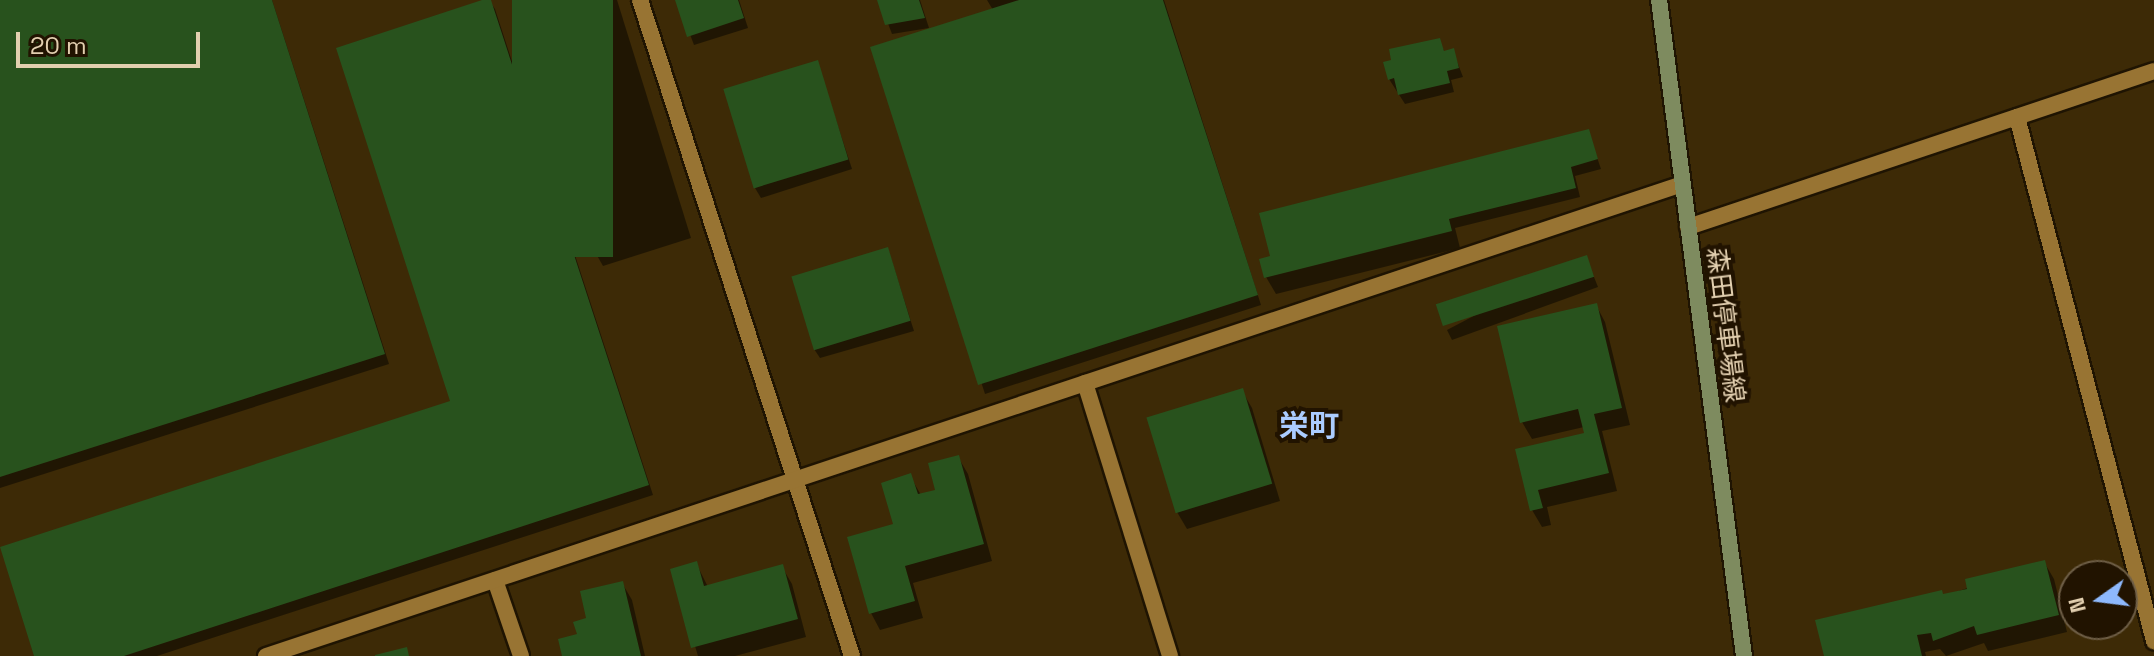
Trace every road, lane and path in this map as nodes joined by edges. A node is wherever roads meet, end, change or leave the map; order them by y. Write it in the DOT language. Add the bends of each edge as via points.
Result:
graph roads {
  1 [pos="640,0"];
  2 [pos="1659,0"];
  3 [pos="2154,71"];
  4 [pos="2017,117"];
  5 [pos="1682,184"];
  6 [pos="1688,227"];
  7 [pos="1085,383"];
  8 [pos="794,481"];
  9 [pos="495,580"];
  10 [pos="2154,641"];
  11 [pos="266,656"];
  12 [pos="521,656"];
  13 [pos="852,656"];
  14 [pos="1170,656"];
  15 [pos="1744,656"];
  1 -- 8 [label="street"];
  2 -- 5 [label="main road, 森田停車場線"];
  3 -- 4 [label="street"];
  4 -- 6 [label="street"];
  4 -- 10 [label="street"];
  5 -- 6 [label="main road, 森田停車場線"];
  5 -- 7 [label="street"];
  6 -- 15 [label="main road, 森田停車場線"];
  7 -- 8 [label="street"];
  7 -- 14 [label="street"];
  8 -- 9 [label="street"];
  8 -- 13 [label="street"];
  9 -- 11 [label="street"];
  9 -- 12 [label="street"];
}
